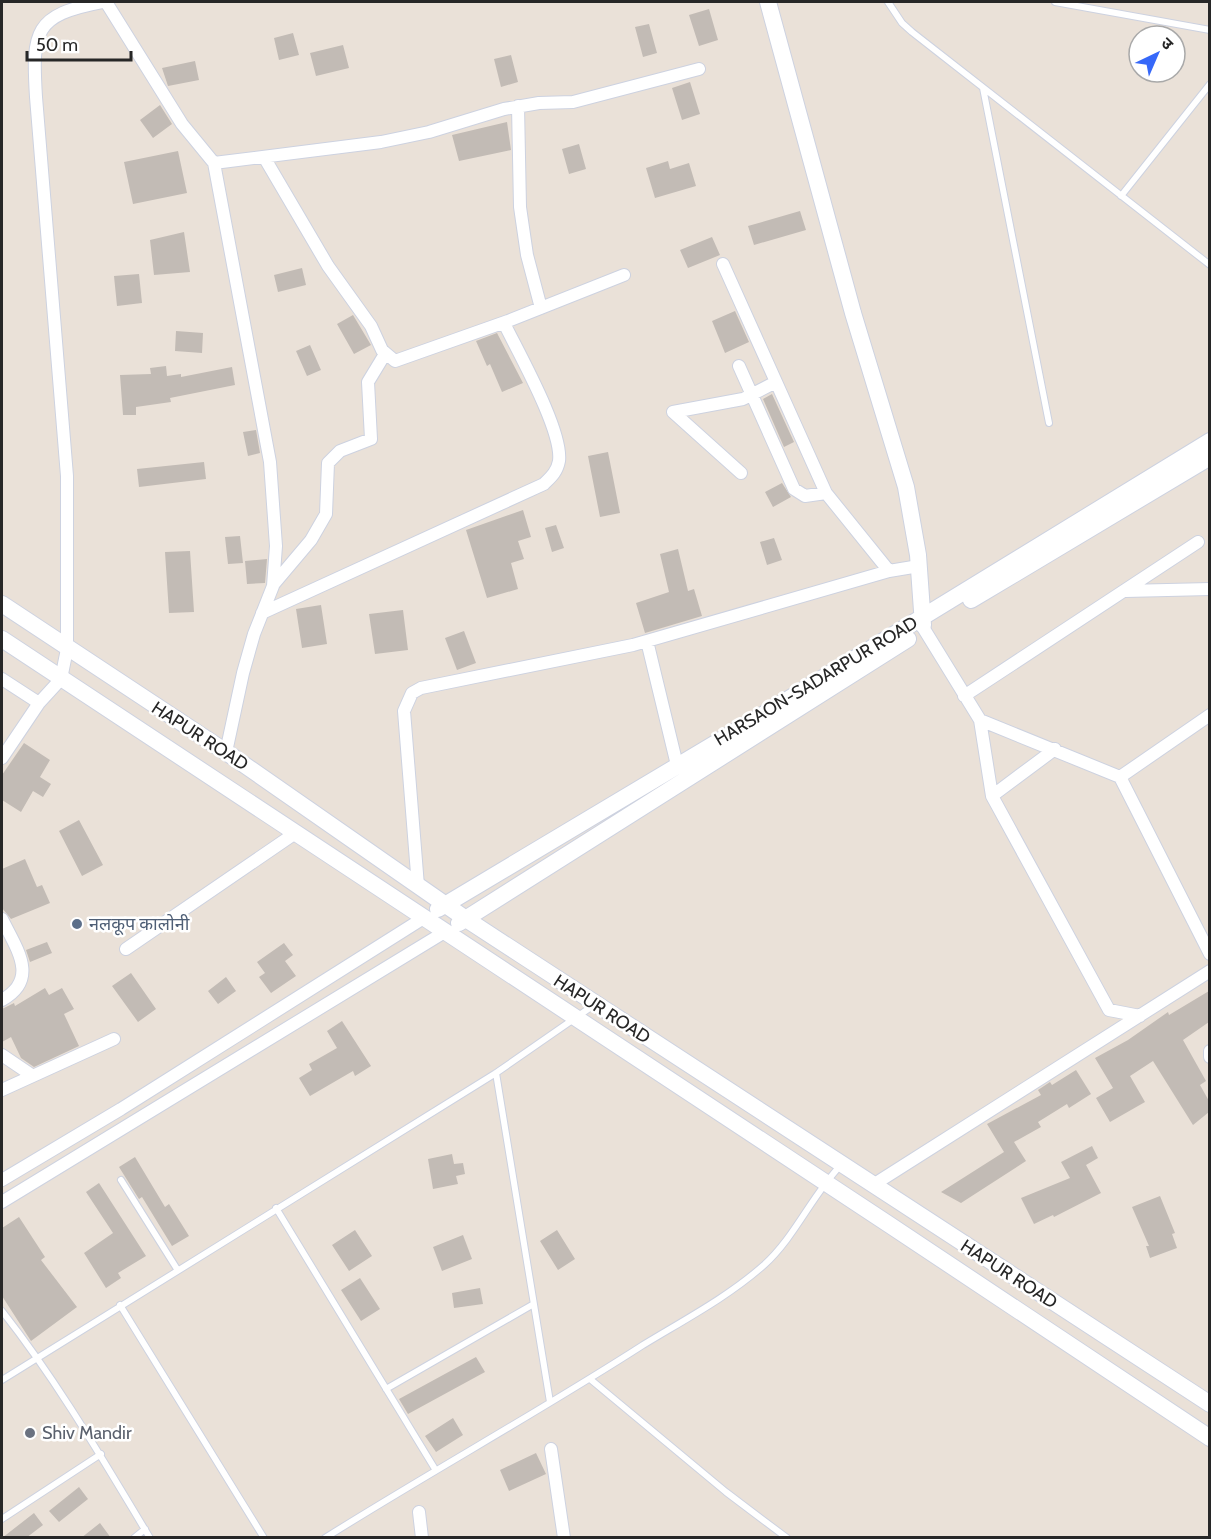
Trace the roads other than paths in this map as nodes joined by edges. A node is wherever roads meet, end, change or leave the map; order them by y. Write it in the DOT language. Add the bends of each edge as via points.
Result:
graph roads {
  1 [pos="104,2"];
  2 [pos="768,2"];
  3 [pos="888,2"];
  4 [pos="1055,2"];
  5 [pos="1209,30"];
  6 [pos="699,69"];
  7 [pos="1209,84"];
  8 [pos="983,87"];
  9 [pos="518,106"];
  10 [pos="264,157"];
  11 [pos="214,163"];
  12 [pos="1121,196"];
  13 [pos="723,264"];
  14 [pos="1209,265"];
  15 [pos="624,275"];
  16 [pos="541,308"];
  17 [pos="504,322"];
  18 [pos="386,354"];
  19 [pos="740,366"];
  20 [pos="776,382"];
  21 [pos="752,394"];
  22 [pos="1049,423"];
  23 [pos="1209,441"];
  24 [pos="1209,457"];
  25 [pos="741,472"];
  26 [pos="826,493"];
  27 [pos="1198,542"];
  28 [pos="919,566"];
  29 [pos="889,571"];
  30 [pos="273,586"];
  31 [pos="1209,589"];
  32 [pos="1124,591"];
  33 [pos="2,604"];
  34 [pos="262,613"];
  35 [pos="922,623"];
  36 [pos="2,639"];
  37 [pos="647,641"];
  38 [pos="67,649"];
  39 [pos="2,679"];
  40 [pos="61,679"];
  41 [pos="964,696"];
  42 [pos="39,703"];
  43 [pos="1209,715"];
  44 [pos="980,720"];
  45 [pos="1055,749"];
  46 [pos="226,752"];
  47 [pos="2,758"];
  48 [pos="677,765"];
  49 [pos="1120,777"];
  50 [pos="992,796"];
  51 [pos="294,834"];
  52 [pos="418,886"];
  53 [pos="445,904"];
  54 [pos="2,919"];
  55 [pos="422,919"];
  56 [pos="466,919"];
  57 [pos="443,933"];
  58 [pos="126,949"];
  59 [pos="1209,954"];
  60 [pos="1209,972"];
  61 [pos="2,1000"];
  62 [pos="595,1004"];
  63 [pos="1140,1016"];
  64 [pos="573,1017"];
  65 [pos="114,1039"];
  66 [pos="1209,1051"];
  67 [pos="2,1055"];
  68 [pos="1209,1057"];
  69 [pos="495,1072"];
  70 [pos="30,1074"];
  71 [pos="2,1090"];
  72 [pos="841,1165"];
  73 [pos="2,1180"];
  74 [pos="121,1180"];
  75 [pos="825,1182"];
  76 [pos="873,1185"];
  77 [pos="2,1202"];
  78 [pos="276,1208"];
  79 [pos="177,1269"];
  80 [pos="120,1305"];
  81 [pos="532,1305"];
  82 [pos="2,1311"];
  83 [pos="38,1357"];
  84 [pos="590,1379"];
  85 [pos="2,1380"];
  86 [pos="386,1389"];
  87 [pos="550,1402"];
  88 [pos="1209,1404"];
  89 [pos="1209,1438"];
  90 [pos="551,1449"];
  91 [pos="100,1454"];
  92 [pos="435,1469"];
  93 [pos="419,1512"];
  94 [pos="2,1519"];
  95 [pos="145,1529"];
  96 [pos="134,1538"];
  97 [pos="150,1538"];
  98 [pos="264,1538"];
  99 [pos="325,1538"];
  100 [pos="423,1538"];
  101 [pos="564,1538"];
  102 [pos="787,1538"];
  1 -- 11 [label="street" via="182,124"];
  1 -- 38 [label="street" via="70,8 55,16 41,29 34,46 66,476"];
  2 -- 28 [label="main road" via="853,313 906,487"];
  3 -- 8 [label="lane" via="902,23"];
  4 -- 5 [label="lane"];
  6 -- 9 [label="street" via="573,102"];
  7 -- 12 [label="lane"];
  8 -- 12 [label="lane"];
  8 -- 22 [label="lane"];
  9 -- 10 [label="street" via="411,136"];
  9 -- 16 [label="street" via="520,207"];
  10 -- 11 [label="street"];
  10 -- 18 [label="street" via="308,235"];
  11 -- 30 [label="street" via="270,462 276,546"];
  12 -- 14 [label="lane"];
  13 -- 20 [label="street"];
  15 -- 16 [label="street"];
  16 -- 17 [label="street"];
  17 -- 18 [label="street" via="400,361"];
  17 -- 34 [label="street" via="556,441 558,464 554,475 544,484"];
  18 -- 30 [label="street" via="368,382 371,439 340,451 328,463 326,514 311,540"];
  19 -- 21 [label="street"];
  20 -- 21 [label="street"];
  20 -- 26 [label="street"];
  21 -- 25 [label="street" via="673,412"];
  21 -- 26 [label="street" via="794,489 806,496"];
  23 -- 35 [label="main road, HARSAON-SADARPUR ROAD"];
  24 -- 35 [label="main road, HARSAON-SADARPUR ROAD"];
  26 -- 29 [label="street"];
  27 -- 32 [label="street"];
  28 -- 29 [label="street"];
  28 -- 35 [label="main road"];
  29 -- 37 [label="street"];
  30 -- 34 [label="street"];
  31 -- 32 [label="street"];
  32 -- 41 [label="street"];
  33 -- 38 [label="main road, HAPUR ROAD"];
  34 -- 46 [label="street" via="243,673"];
  35 -- 41 [label="street"];
  35 -- 48 [label="main road, HARSAON-SADARPUR ROAD"];
  35 -- 56 [label="main road, HARSAON-SADARPUR ROAD"];
  36 -- 40 [label="main road, HAPUR ROAD"];
  37 -- 48 [label="street"];
  37 -- 52 [label="street" via="412,693 404,711"];
  38 -- 40 [label="street"];
  38 -- 46 [label="main road, HAPUR ROAD"];
  39 -- 42 [label="street"];
  40 -- 42 [label="street"];
  40 -- 51 [label="main road, HAPUR ROAD"];
  41 -- 44 [label="street"];
  42 -- 47 [label="street"];
  43 -- 49 [label="street"];
  44 -- 45 [label="street"];
  44 -- 50 [label="street"];
  45 -- 49 [label="street"];
  45 -- 50 [label="street"];
  46 -- 52 [label="main road, HAPUR ROAD"];
  48 -- 53 [label="main road, HARSAON-SADARPUR ROAD"];
  49 -- 59 [label="street"];
  50 -- 63 [label="street" via="1110,1010"];
  51 -- 55 [label="main road, HAPUR ROAD"];
  51 -- 58 [label="street"];
  52 -- 53 [label="main road, HAPUR ROAD"];
  53 -- 55 [label="main road, HARSAON-SADARPUR ROAD"];
  53 -- 56 [label="main road, HAPUR ROAD"];
  54 -- 61 [label="street" via="20,956 23,973 20,985"];
  55 -- 57 [label="main road, HAPUR ROAD"];
  55 -- 73 [label="street"];
  56 -- 57 [label="main road, HARSAON-SADARPUR ROAD"];
  56 -- 62 [label="main road, HAPUR ROAD"];
  57 -- 64 [label="main road, HAPUR ROAD"];
  57 -- 77 [label="street"];
  60 -- 63 [label="street"];
  62 -- 64 [label="lane"];
  62 -- 72 [label="main road, HAPUR ROAD"];
  63 -- 76 [label="street"];
  64 -- 69 [label="lane"];
  64 -- 75 [label="main road, HAPUR ROAD"];
  65 -- 70 [label="street"];
  66 -- 68 [label="street"];
  67 -- 70 [label="street"];
  69 -- 78 [label="lane"];
  69 -- 81 [label="lane"];
  70 -- 71 [label="street"];
  72 -- 75 [label="lane"];
  72 -- 76 [label="main road, HAPUR ROAD"];
  74 -- 79 [label="lane"];
  75 -- 84 [label="lane" via="782,1245 752,1275"];
  75 -- 89 [label="main road, HAPUR ROAD"];
  76 -- 88 [label="main road, HAPUR ROAD"];
  78 -- 79 [label="lane"];
  78 -- 86 [label="lane"];
  79 -- 80 [label="lane"];
  80 -- 83 [label="lane"];
  80 -- 98 [label="lane"];
  81 -- 86 [label="lane"];
  81 -- 87 [label="lane"];
  82 -- 83 [label="lane"];
  83 -- 85 [label="lane"];
  83 -- 91 [label="lane"];
  84 -- 87 [label="lane"];
  84 -- 102 [label="lane"];
  86 -- 92 [label="lane"];
  87 -- 92 [label="lane"];
  90 -- 101 [label="street"];
  91 -- 94 [label="lane"];
  91 -- 95 [label="lane"];
  92 -- 99 [label="lane"];
  93 -- 100 [label="street"];
  95 -- 96 [label="lane"];
  95 -- 97 [label="lane"];
}
